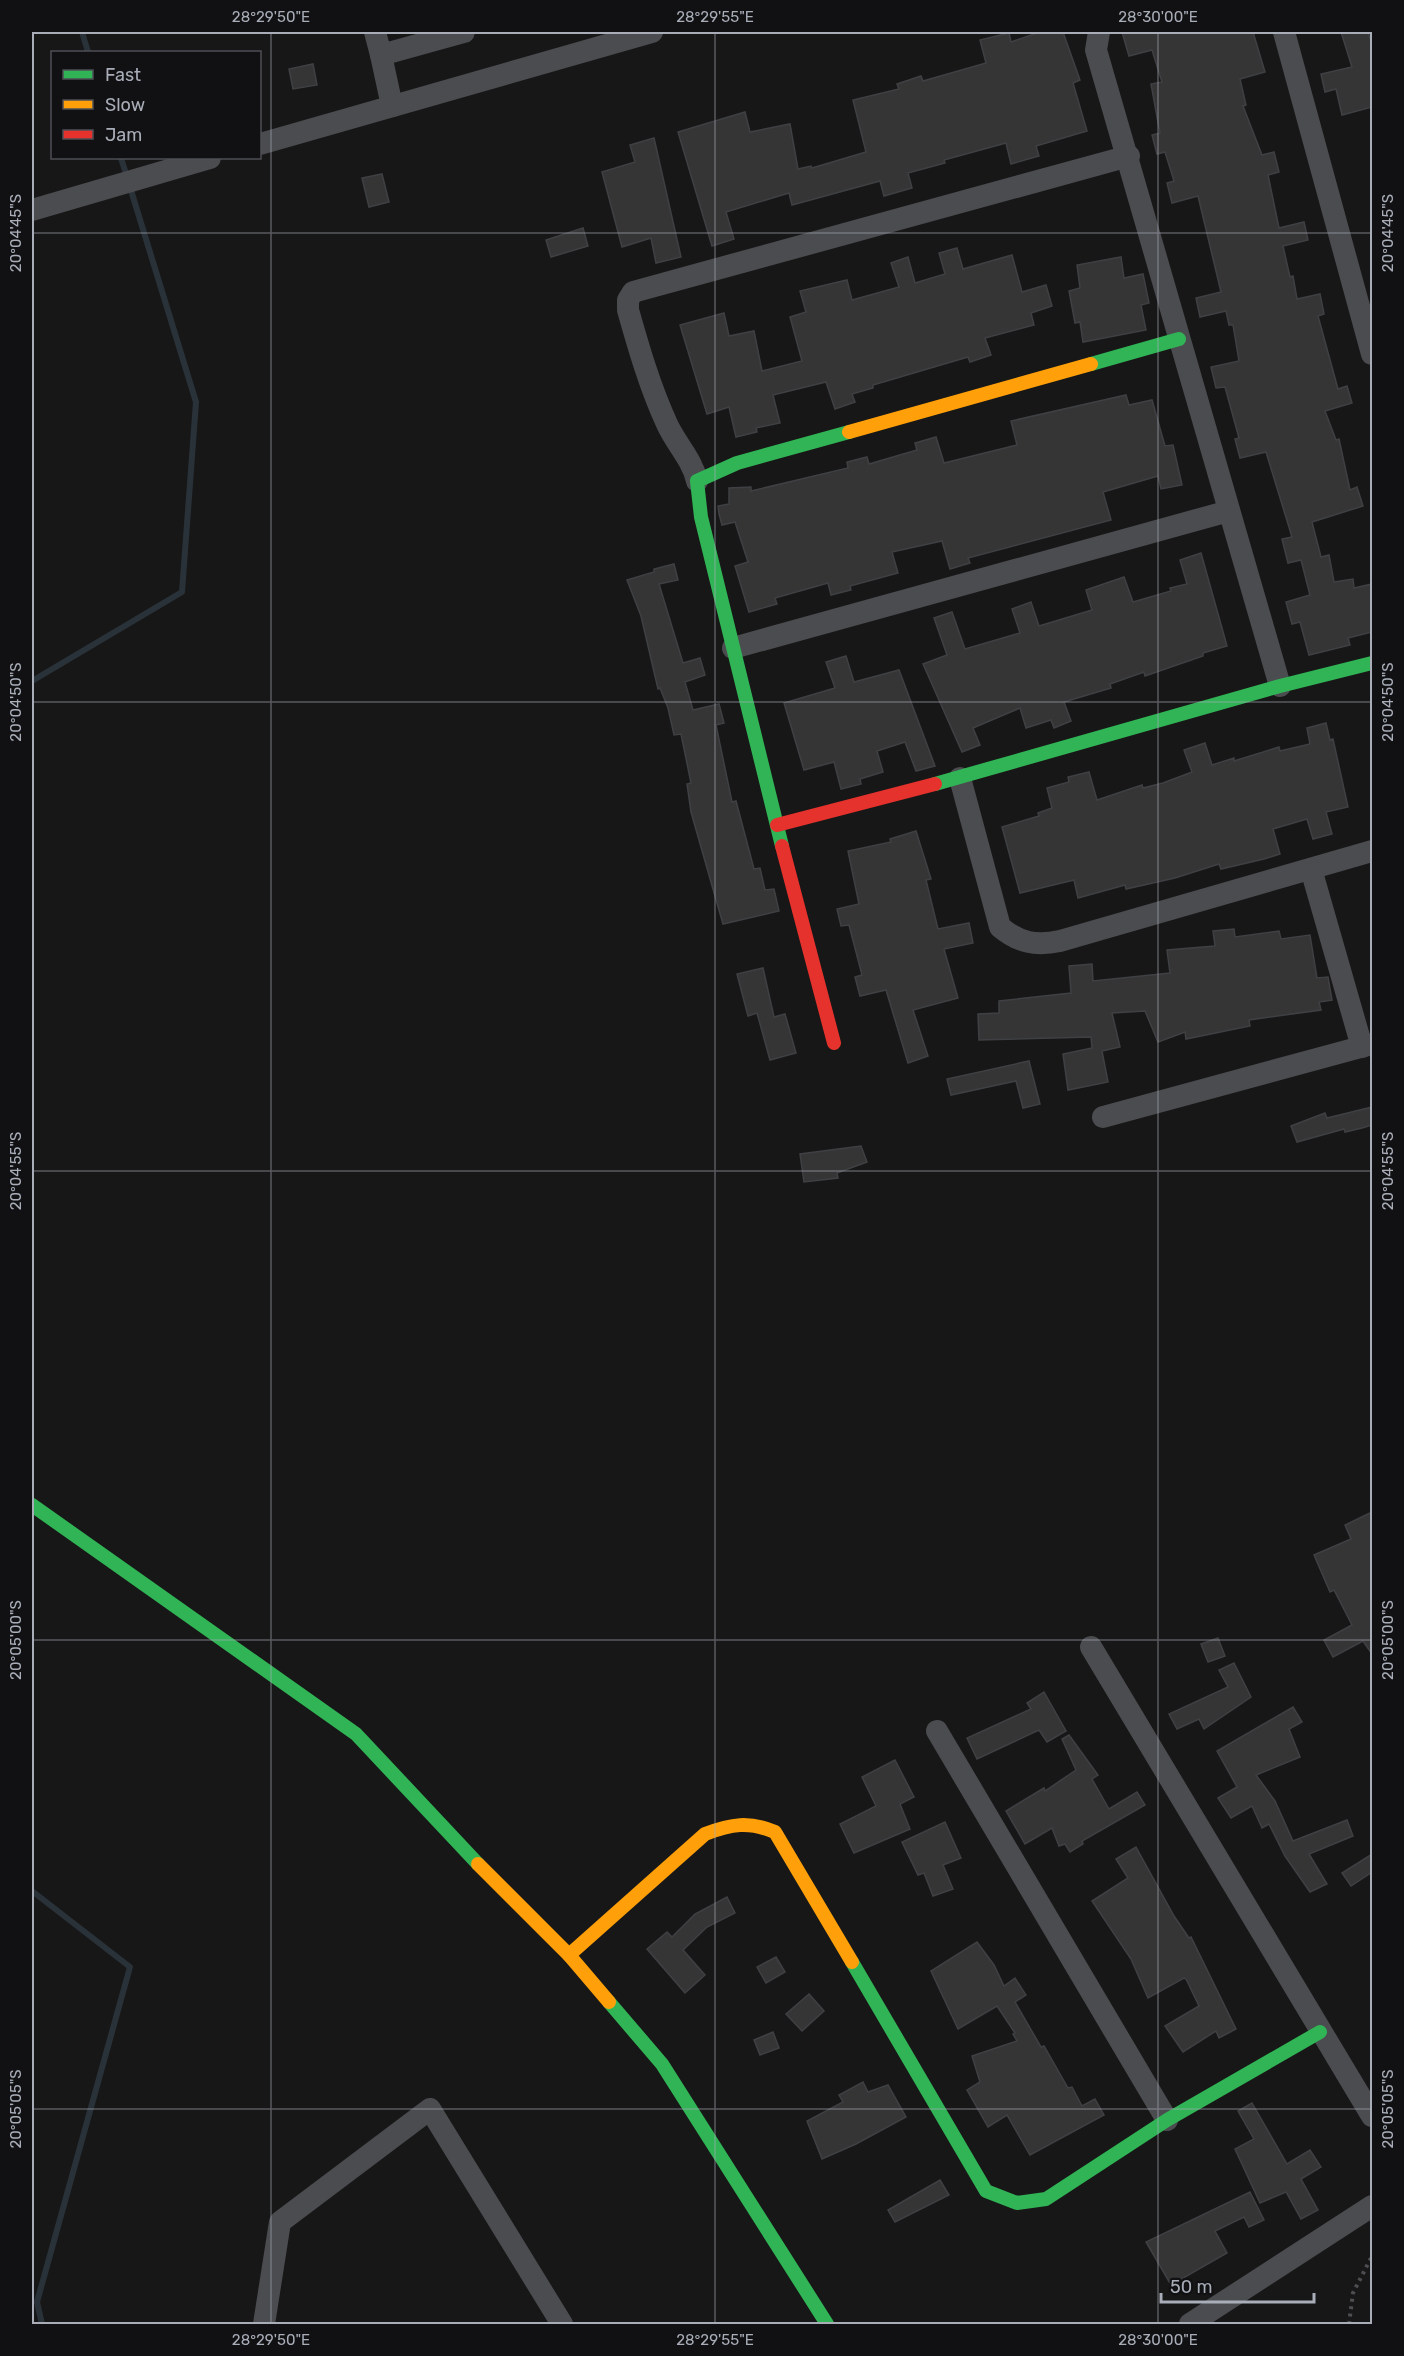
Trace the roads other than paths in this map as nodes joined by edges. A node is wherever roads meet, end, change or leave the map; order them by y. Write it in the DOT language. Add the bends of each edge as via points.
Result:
graph roads {
  1 [pos="375,32"];
  2 [pos="464,32"];
  3 [pos="652,32"];
  4 [pos="1100,32"];
  5 [pos="1284,32"];
  6 [pos="381,55"];
  7 [pos="392,106"];
  8 [pos="261,144"];
  9 [pos="1129,156"];
  10 [pos="206,159"];
  11 [pos="32,210"];
  12 [pos="1179,339"];
  13 [pos="1372,354"];
  14 [pos="697,481"];
  15 [pos="1229,511"];
  16 [pos="733,648"];
  17 [pos="1372,663"];
  18 [pos="1280,686"];
  19 [pos="960,778"];
  20 [pos="777,825"];
  21 [pos="1372,851"];
  22 [pos="1311,869"];
  23 [pos="834,1043"];
  24 [pos="1367,1045"];
  25 [pos="1103,1118"];
  26 [pos="32,1505"];
  27 [pos="1091,1647"];
  28 [pos="938,1731"];
  29 [pos="569,1955"];
  30 [pos="1320,2032"];
  31 [pos="1372,2116"];
  32 [pos="1167,2120"];
  33 [pos="1372,2206"];
  34 [pos="264,2325"];
  35 [pos="562,2325"];
  36 [pos="827,2325"];
  37 [pos="1190,2325"];
  1 -- 6 [label="street"];
  2 -- 6 [label="street"];
  3 -- 7 [label="street"];
  4 -- 9 [label="street" via="1096,50"];
  5 -- 13 [label="street"];
  6 -- 7 [label="street"];
  7 -- 8 [label="street"];
  9 -- 12 [label="street"];
  9 -- 14 [label="street" via="633,292 628,310 650,386 671,432 694,466"];
  10 -- 11 [label="street"];
  12 -- 14 [label="street" via="736,464"];
  12 -- 15 [label="street"];
  14 -- 16 [label="street" via="701,518"];
  15 -- 16 [label="street"];
  15 -- 18 [label="street"];
  16 -- 20 [label="street"];
  17 -- 18 [label="street"];
  18 -- 19 [label="street"];
  19 -- 20 [label="street"];
  19 -- 22 [label="street" via="1000,927 1012,938 1028,943 1041,945"];
  20 -- 23 [label="street"];
  21 -- 22 [label="street"];
  22 -- 24 [label="street"];
  24 -- 25 [label="street"];
  26 -- 29 [label="street" via="356,1734 434,1820"];
  27 -- 30 [label="street"];
  28 -- 32 [label="street"];
  29 -- 32 [label="street" via="705,1834 729,1824 754,1822 775,1832 986,2191 1017,2203 1046,2199"];
  29 -- 36 [label="street" via="662,2064"];
  30 -- 31 [label="street"];
  30 -- 32 [label="street"];
  33 -- 37 [label="street"];
  34 -- 35 [label="street" via="280,2222 430,2109"];
}
